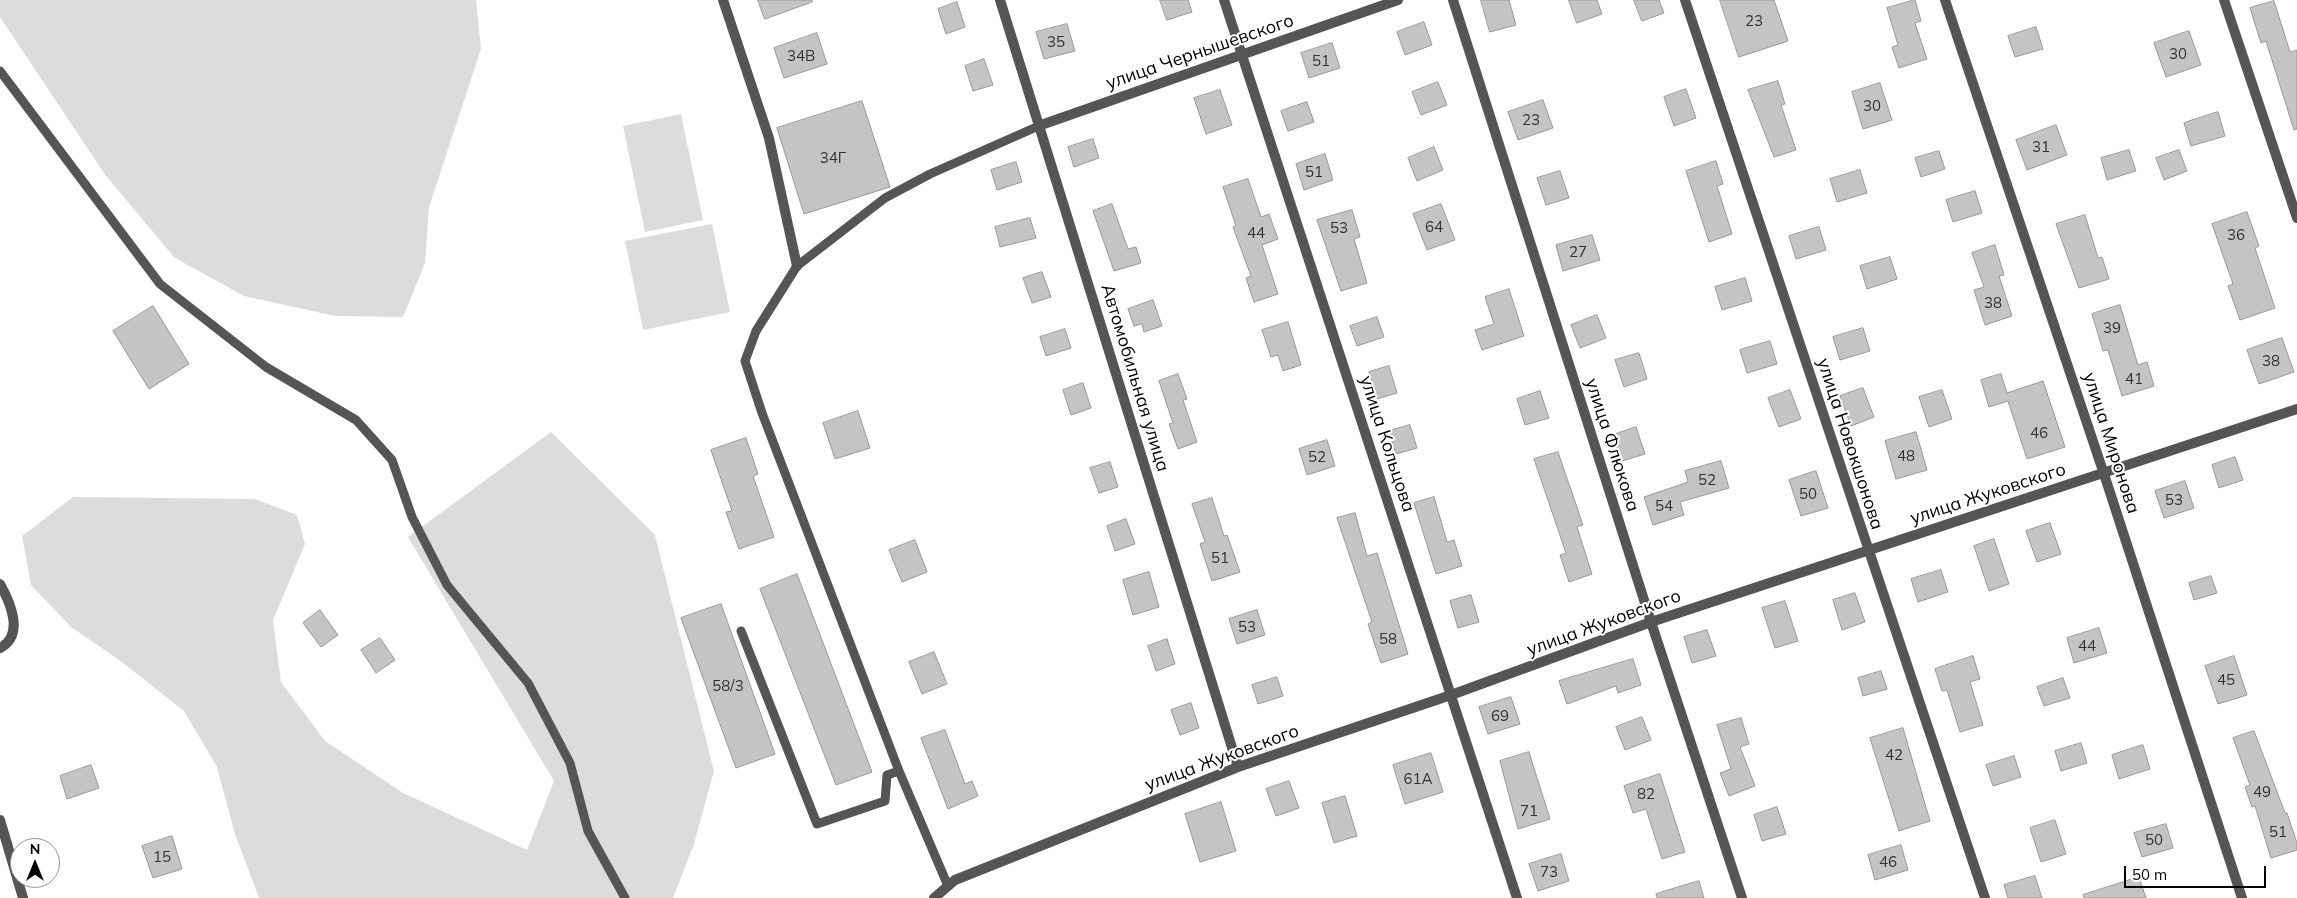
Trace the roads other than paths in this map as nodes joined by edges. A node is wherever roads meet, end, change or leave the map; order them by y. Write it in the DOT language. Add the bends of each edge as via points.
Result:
graph roads {
  1 [pos="722,0"];
  2 [pos="1000,0"];
  3 [pos="1224,0"];
  4 [pos="1398,0"];
  5 [pos="1453,0"];
  6 [pos="1686,0"];
  7 [pos="1945,0"];
  8 [pos="2224,0"];
  9 [pos="1243,54"];
  10 [pos="0,71"];
  11 [pos="1040,125"];
  12 [pos="2297,218"];
  13 [pos="797,266"];
  14 [pos="2297,409"];
  15 [pos="2104,474"];
  16 [pos="1868,550"];
  17 [pos="0,584"];
  18 [pos="1651,622"];
  19 [pos="741,631"];
  20 [pos="0,648"];
  21 [pos="1451,695"];
  22 [pos="1238,767"];
  23 [pos="899,771"];
  24 [pos="0,820"];
  25 [pos="948,886"];
  26 [pos="23,898"];
  27 [pos="625,898"];
  28 [pos="934,898"];
  29 [pos="1517,898"];
  30 [pos="1742,898"];
  31 [pos="1986,898"];
  32 [pos="2242,898"];
  1 -- 13 [label="street" via="769,138"];
  2 -- 11 [label="street, Автомобильная улица"];
  3 -- 9 [label="street, улица Кольцова"];
  4 -- 9 [label="street, улица Чернышевского"];
  5 -- 18 [label="street, улица Флюкова"];
  6 -- 16 [label="street, улица Новокшонова"];
  7 -- 15 [label="street, улица Миронова"];
  8 -- 12 [label="street"];
  9 -- 11 [label="street, улица Чернышевского"];
  9 -- 21 [label="street, улица Кольцова"];
  10 -- 27 [label="lane" via="160,284 266,367 356,420 392,460 412,516 447,585 528,684 570,763 588,831"];
  11 -- 13 [label="lane" via="930,174 885,198"];
  11 -- 22 [label="street, Автомобильная улица"];
  13 -- 23 [label="lane" via="756,330 744,361"];
  14 -- 15 [label="street, улица Жуковского"];
  15 -- 16 [label="street, улица Жуковского"];
  15 -- 32 [label="street, улица Миронова"];
  16 -- 18 [label="street, улица Жуковского"];
  16 -- 31 [label="street, улица Новокшонова"];
  17 -- 20 [label="street" via="9,600 14,625 6,645"];
  18 -- 21 [label="street, улица Жуковского"];
  18 -- 30 [label="street, улица Флюкова"];
  19 -- 23 [label="lane" via="816,824 885,801 887,775"];
  21 -- 22 [label="street, улица Жуковского"];
  21 -- 29 [label="street, улица Кольцова"];
  22 -- 25 [label="street, улица Жуковского" via="955,880"];
  23 -- 25 [label="lane"];
  24 -- 26 [label="street"];
  25 -- 28 [label="street, улица Жуковского"];
}
